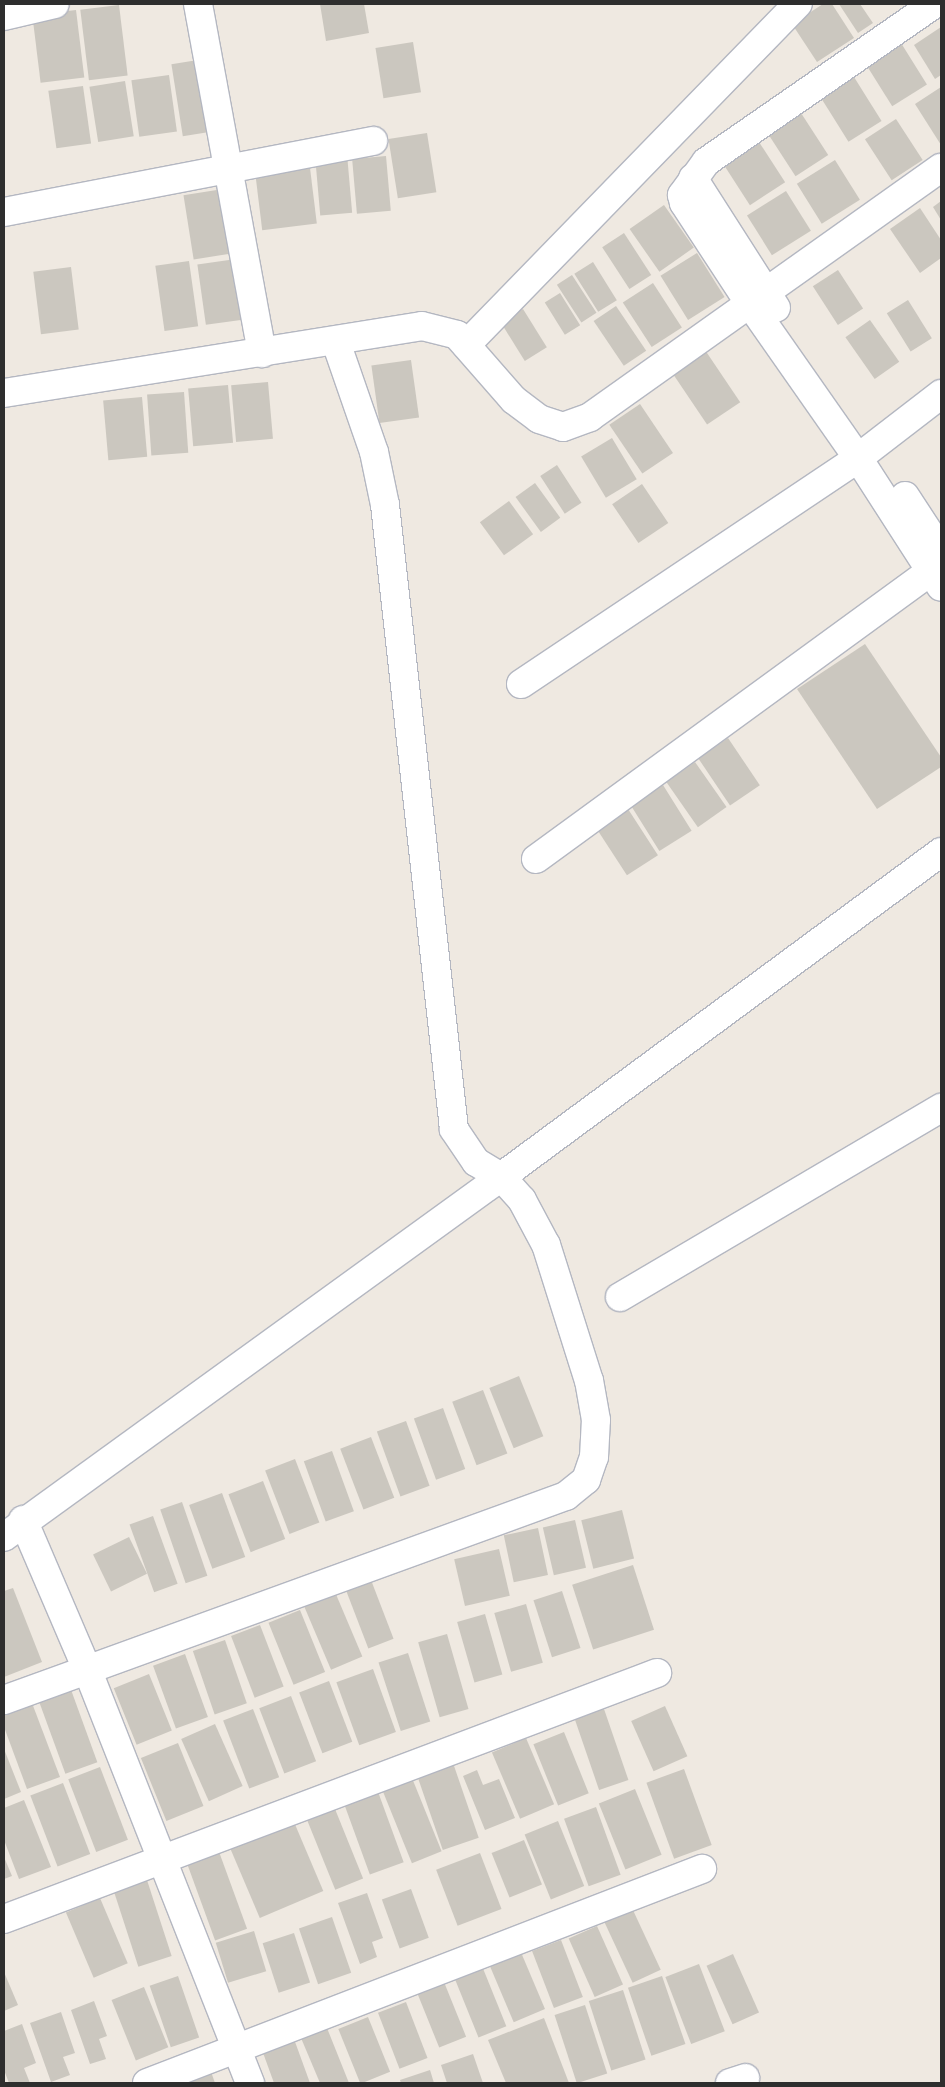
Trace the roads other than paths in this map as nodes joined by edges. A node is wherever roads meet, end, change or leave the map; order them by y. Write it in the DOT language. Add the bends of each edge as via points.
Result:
graph roads {
  1 [pos="55,4"];
  2 [pos="198,4"];
  3 [pos="798,4"];
  4 [pos="934,4"];
  5 [pos="4,16"];
  6 [pos="373,141"];
  7 [pos="941,168"];
  8 [pos="228,170"];
  9 [pos="4,212"];
  10 [pos="758,298"];
  11 [pos="336,342"];
  12 [pos="466,345"];
  13 [pos="262,353"];
  14 [pos="4,393"];
  15 [pos="941,394"];
  16 [pos="865,452"];
  17 [pos="938,570"];
  18 [pos="521,684"];
  19 [pos="941,852"];
  20 [pos="536,859"];
  21 [pos="941,1108"];
  22 [pos="501,1177"];
  23 [pos="620,1297"];
  24 [pos="14,1528"];
  25 [pos="87,1669"];
  26 [pos="657,1673"];
  27 [pos="4,1700"];
  28 [pos="160,1859"];
  29 [pos="702,1869"];
  30 [pos="4,1919"];
  31 [pos="239,2049"];
  32 [pos="147,2083"];
  33 [pos="250,2083"];
  1 -- 5 [label="street"];
  2 -- 8 [label="street"];
  3 -- 12 [label="street"];
  4 -- 10 [label="street" via="706,162 682,194 684,203"];
  6 -- 8 [label="street"];
  7 -- 10 [label="street"];
  8 -- 9 [label="street"];
  8 -- 13 [label="street"];
  10 -- 12 [label="street" via="590,417 563,427 539,419 514,400"];
  10 -- 16 [label="street"];
  11 -- 12 [label="street" via="422,326 457,335"];
  11 -- 13 [label="street"];
  11 -- 22 [label="street" via="374,452 385,505 399,608 454,1129 476,1162"];
  13 -- 14 [label="street"];
  15 -- 16 [label="street"];
  16 -- 17 [label="street"];
  16 -- 18 [label="street"];
  17 -- 20 [label="street"];
  19 -- 22 [label="street"];
  21 -- 23 [label="street"];
  22 -- 24 [label="street"];
  22 -- 25 [label="street" via="522,1200 546,1245 589,1381 596,1420 594,1457 586,1480 566,1496"];
  24 -- 25 [label="street"];
  25 -- 27 [label="street"];
  25 -- 28 [label="street"];
  26 -- 28 [label="street"];
  28 -- 30 [label="street"];
  28 -- 31 [label="street"];
  29 -- 31 [label="street"];
  31 -- 32 [label="street"];
  31 -- 33 [label="street"];
}
